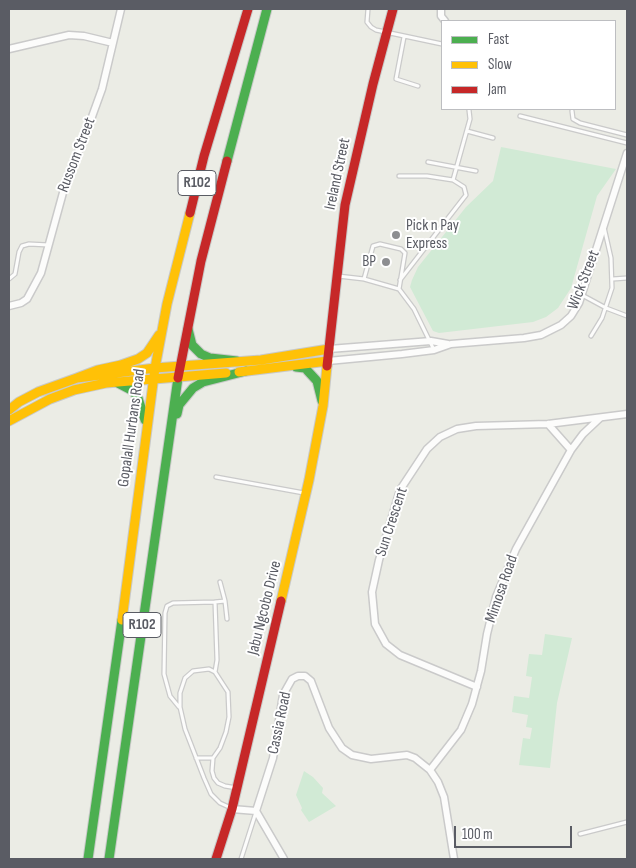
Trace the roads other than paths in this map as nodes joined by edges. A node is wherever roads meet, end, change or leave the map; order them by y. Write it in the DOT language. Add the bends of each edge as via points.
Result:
graph roads {
  1 [pos="121,9"];
  2 [pos="248,9"];
  3 [pos="267,9"];
  4 [pos="368,9"];
  5 [pos="393,9"];
  6 [pos="386,33"];
  7 [pos="404,37"];
  8 [pos="113,43"];
  9 [pos="441,44"];
  10 [pos="9,49"];
  11 [pos="418,86"];
  12 [pos="469,110"];
  13 [pos="572,111"];
  14 [pos="520,116"];
  15 [pos="467,131"];
  16 [pos="627,135"];
  17 [pos="493,138"];
  18 [pos="627,143"];
  19 [pos="627,153"];
  20 [pos="428,162"];
  21 [pos="457,168"];
  22 [pos="476,171"];
  23 [pos="399,176"];
  24 [pos="453,180"];
  25 [pos="604,226"];
  26 [pos="50,245"];
  27 [pos="338,276"];
  28 [pos="627,278"];
  29 [pos="9,279"];
  30 [pos="364,279"];
  31 [pos="400,280"];
  32 [pos="613,280"];
  33 [pos="399,289"];
  34 [pos="581,295"];
  35 [pos="9,306"];
  36 [pos="606,308"];
  37 [pos="627,316"];
  38 [pos="187,328"];
  39 [pos="162,329"];
  40 [pos="592,336"];
  41 [pos="431,342"];
  42 [pos="451,344"];
  43 [pos="329,349"];
  44 [pos="434,350"];
  45 [pos="237,361"];
  46 [pos="328,361"];
  47 [pos="180,366"];
  48 [pos="285,366"];
  49 [pos="155,368"];
  50 [pos="246,371"];
  51 [pos="178,377"];
  52 [pos="77,378"];
  53 [pos="154,379"];
  54 [pos="116,382"];
  55 [pos="323,406"];
  56 [pos="9,410"];
  57 [pos="627,414"];
  58 [pos="600,418"];
  59 [pos="9,421"];
  60 [pos="548,424"];
  61 [pos="146,425"];
  62 [pos="571,450"];
  63 [pos="167,457"];
  64 [pos="216,477"];
  65 [pos="306,494"];
  66 [pos="220,582"];
  67 [pos="225,601"];
  68 [pos="214,602"];
  69 [pos="228,619"];
  70 [pos="215,672"];
  71 [pos="477,687"];
  72 [pos="180,707"];
  73 [pos="196,758"];
  74 [pos="213,758"];
  75 [pos="430,770"];
  76 [pos="236,788"];
  77 [pos="232,809"];
  78 [pos="256,811"];
  79 [pos="627,822"];
  80 [pos="580,834"];
  81 [pos="88,859"];
  82 [pos="108,859"];
  83 [pos="216,859"];
  84 [pos="241,859"];
  85 [pos="284,859"];
  86 [pos="454,859"];
  1 -- 8 [label="street, Russom Street"];
  2 -- 39 [label="main road, Gopalall Hurbans Road / R102" via="202,165"];
  3 -- 38 [label="main road, R102"];
  4 -- 6 [label="lane" via="367,22"];
  5 -- 6 [label="main road, Ireland Street"];
  6 -- 7 [label="lane"];
  6 -- 27 [label="main road, Ireland Street" via="345,205"];
  7 -- 9 [label="lane"];
  7 -- 11 [label="lane" via="396,79"];
  8 -- 10 [label="street" via="69,35"];
  8 -- 26 [label="street, Russom Street" via="102,89 67,178"];
  12 -- 15 [label="lane" via="471,116"];
  13 -- 16 [label="lane" via="573,119 580,123"];
  14 -- 18 [label="lane"];
  15 -- 17 [label="lane"];
  15 -- 21 [label="lane"];
  19 -- 25 [label="street, Wick Street"];
  20 -- 21 [label="lane"];
  21 -- 22 [label="lane"];
  21 -- 24 [label="lane"];
  23 -- 24 [label="lane"];
  24 -- 31 [label="lane" via="464,187 466,195"];
  25 -- 32 [label="lane"];
  25 -- 34 [label="street, Wick Street"];
  26 -- 29 [label="lane" via="22,246 15,274"];
  26 -- 35 [label="street, Russom Street" via="28,299"];
  27 -- 30 [label="lane"];
  27 -- 43 [label="main road, Ireland Street"];
  28 -- 32 [label="lane"];
  30 -- 31 [label="lane" via="373,246 380,244 405,253"];
  30 -- 33 [label="lane"];
  31 -- 33 [label="lane"];
  32 -- 36 [label="lane"];
  33 -- 41 [label="lane" via="414,309"];
  34 -- 36 [label="lane"];
  34 -- 42 [label="street, Wick Street" via="571,316 561,326 541,335"];
  36 -- 37 [label="lane"];
  36 -- 40 [label="lane"];
  38 -- 45 [label="main road" via="192,345 201,354"];
  38 -- 47 [label="main road, R102"];
  39 -- 49 [label="main road, Gopalall Hurbans Road / R102"];
  39 -- 52 [label="main road" via="138,359"];
  41 -- 42 [label="street, Wick Street"];
  41 -- 43 [label="street, Wick Street"];
  41 -- 44 [label="lane"];
  42 -- 44 [label="street, Wick Street"];
  43 -- 45 [label="main road"];
  43 -- 46 [label="main road, Jabu Ngcobo Drive"];
  44 -- 46 [label="street, Wick Street"];
  45 -- 47 [label="main road"];
  46 -- 48 [label="main road"];
  46 -- 55 [label="main road, Jabu Ngcobo Drive"];
  47 -- 49 [label="main road"];
  47 -- 51 [label="main road, R102"];
  48 -- 50 [label="main road"];
  48 -- 55 [label="main road" via="309,371 317,381"];
  49 -- 52 [label="main road"];
  49 -- 53 [label="main road, Gopalall Hurbans Road / R102"];
  50 -- 51 [label="main road"];
  50 -- 63 [label="main road" via="203,382 193,388 179,405"];
  51 -- 53 [label="main road"];
  51 -- 63 [label="main road, R102"];
  52 -- 56 [label="main road" via="38,392"];
  53 -- 54 [label="main road"];
  53 -- 61 [label="main road, Gopalall Hurbans Road / R102"];
  54 -- 59 [label="main road" via="66,393"];
  54 -- 61 [label="main road" via="138,398"];
  55 -- 65 [label="main road, Jabu Ngcobo Drive"];
  57 -- 58 [label="street, Sun Crescent"];
  58 -- 60 [label="street, Sun Crescent"];
  58 -- 62 [label="street, Mimosa Road"];
  60 -- 62 [label="street"];
  60 -- 71 [label="street, Sun Crescent" via="466,427 449,432 434,442 421,455 400,490 379,560 372,592 373,609 375,624 386,644 410,660"];
  61 -- 81 [label="main road, Gopalall Hurbans Road / R102"];
  62 -- 71 [label="street, Mimosa Road" via="505,574 492,616"];
  63 -- 82 [label="main road, R102"];
  64 -- 65 [label="lane"];
  65 -- 76 [label="main road, Jabu Ngcobo Drive"];
  66 -- 67 [label="lane"];
  67 -- 68 [label="lane"];
  67 -- 69 [label="lane"];
  68 -- 70 [label="lane"];
  68 -- 72 [label="lane" via="174,603 167,606 165,612 164,674 170,696"];
  70 -- 72 [label="lane" via="209,669 193,671 184,678"];
  70 -- 74 [label="lane" via="228,692 229,717 220,748"];
  71 -- 75 [label="street, Mimosa Road" via="461,730"];
  72 -- 73 [label="lane"];
  73 -- 74 [label="lane"];
  73 -- 77 [label="lane" via="211,794"];
  74 -- 76 [label="lane" via="214,778 218,783"];
  75 -- 78 [label="street, Cassia Road" via="407,755 371,758 352,755 342,748 329,728 311,681 305,676 298,676 292,679 283,695 273,758"];
  75 -- 86 [label="street, Cassia Road" via="444,797"];
  76 -- 77 [label="main road, Jabu Ngcobo Drive"];
  77 -- 78 [label="street"];
  77 -- 83 [label="main road, Jabu Ngcobo Drive"];
  78 -- 84 [label="lane"];
  78 -- 85 [label="street"];
  79 -- 80 [label="lane"];
}
